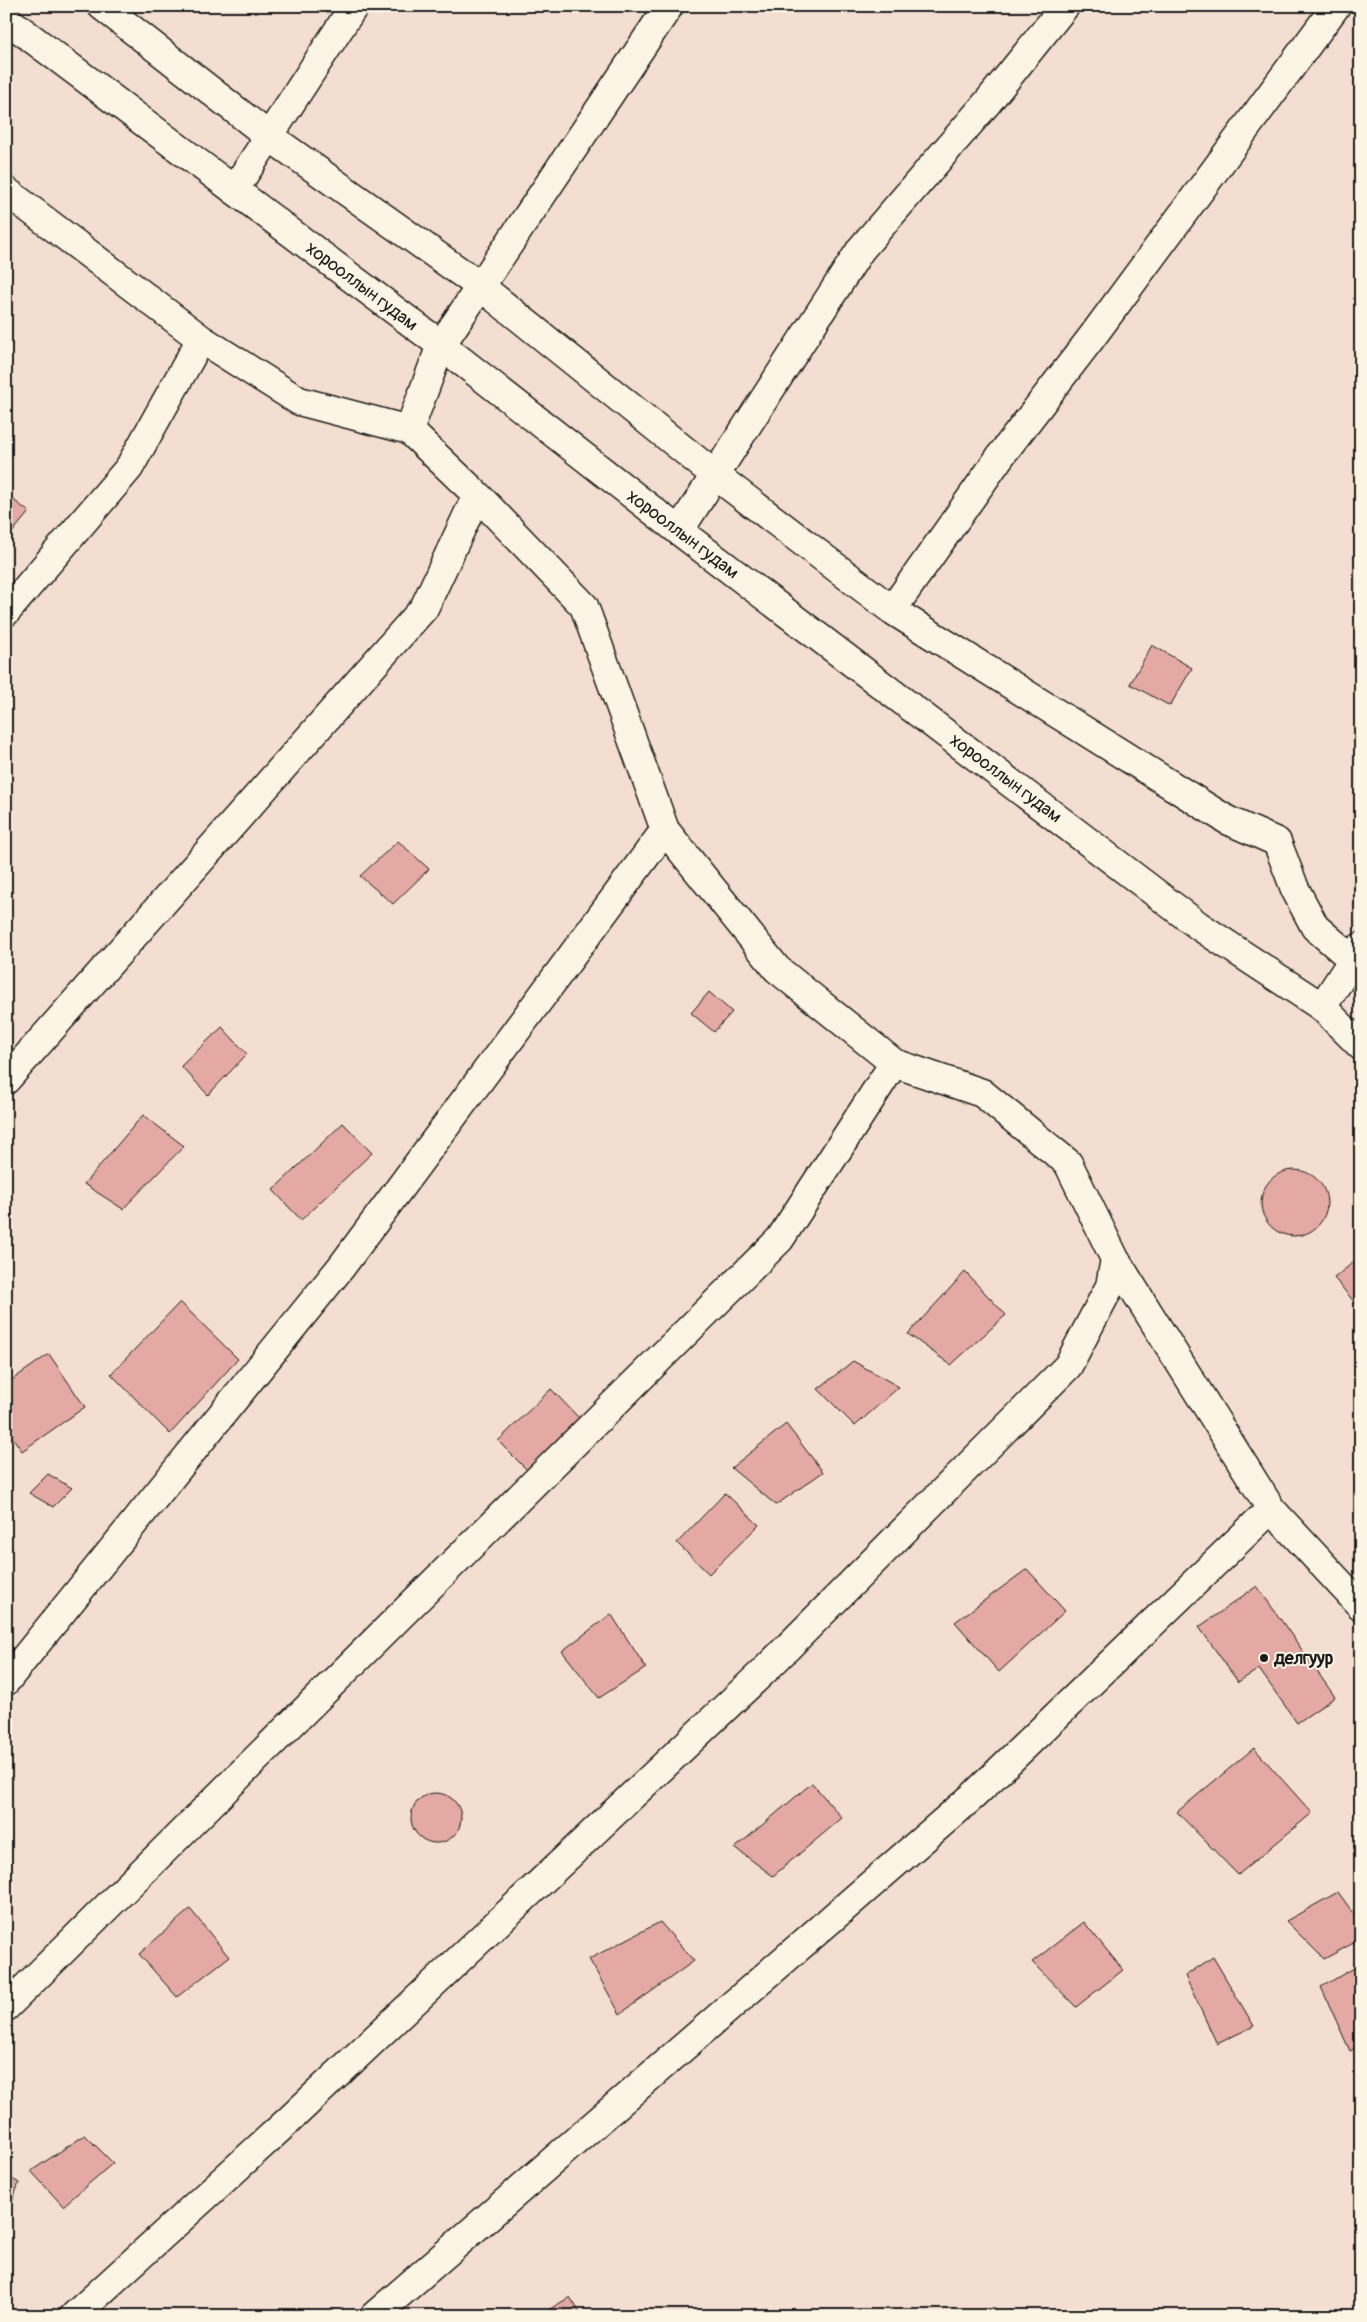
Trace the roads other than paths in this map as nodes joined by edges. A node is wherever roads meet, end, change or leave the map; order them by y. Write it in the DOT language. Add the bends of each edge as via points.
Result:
graph roads {
  1 [pos="102,6"];
  2 [pos="354,6"];
  3 [pos="669,6"];
  4 [pos="1065,6"];
  5 [pos="1336,6"];
  6 [pos="6,19"];
  7 [pos="270,136"];
  8 [pos="234,190"];
  9 [pos="6,191"];
  10 [pos="480,286"];
  11 [pos="201,339"];
  12 [pos="441,345"];
  13 [pos="409,430"];
  14 [pos="715,475"];
  15 [pos="477,494"];
  16 [pos="679,531"];
  17 [pos="892,610"];
  18 [pos="6,612"];
  19 [pos="665,830"];
  20 [pos="1357,954"];
  21 [pos="1322,1007"];
  22 [pos="1361,1046"];
  23 [pos="894,1063"];
  24 [pos="6,1080"];
  25 [pos="1115,1260"];
  26 [pos="1270,1509"];
  27 [pos="1361,1606"];
  28 [pos="6,1680"];
  29 [pos="6,2007"];
  30 [pos="74,2316"];
  31 [pos="374,2316"];
  1 -- 7 [label="street"];
  2 -- 7 [label="street"];
  3 -- 10 [label="street"];
  4 -- 14 [label="street" via="988,103 861,249"];
  5 -- 17 [label="street" via="1002,454"];
  6 -- 8 [label="street, хорооллын гудам"];
  7 -- 8 [label="street"];
  7 -- 10 [label="street"];
  8 -- 12 [label="street, хорооллын гудам"];
  9 -- 11 [label="street"];
  10 -- 12 [label="street"];
  10 -- 14 [label="street"];
  11 -- 13 [label="street" via="299,401"];
  11 -- 18 [label="street" via="129,468"];
  12 -- 13 [label="street"];
  12 -- 16 [label="street, хорооллын гудам"];
  13 -- 15 [label="street"];
  14 -- 16 [label="street"];
  14 -- 17 [label="street"];
  15 -- 19 [label="street" via="584,606"];
  15 -- 24 [label="street" via="424,608"];
  16 -- 21 [label="street, хорооллын гудам" via="1199,926"];
  17 -- 20 [label="street" via="1227,820 1277,842 1295,889 1315,927"];
  19 -- 23 [label="street" via="777,969"];
  19 -- 28 [label="street" via="342,1266"];
  20 -- 21 [label="street"];
  21 -- 22 [label="street, хорооллын гудам"];
  23 -- 25 [label="street" via="982,1093 1068,1163"];
  23 -- 29 [label="street" via="780,1238"];
  25 -- 26 [label="street"];
  25 -- 30 [label="street" via="1110,1286 1068,1366 764,1670 288,2122"];
  26 -- 27 [label="street"];
  26 -- 31 [label="street" via="973,1796"];
}
